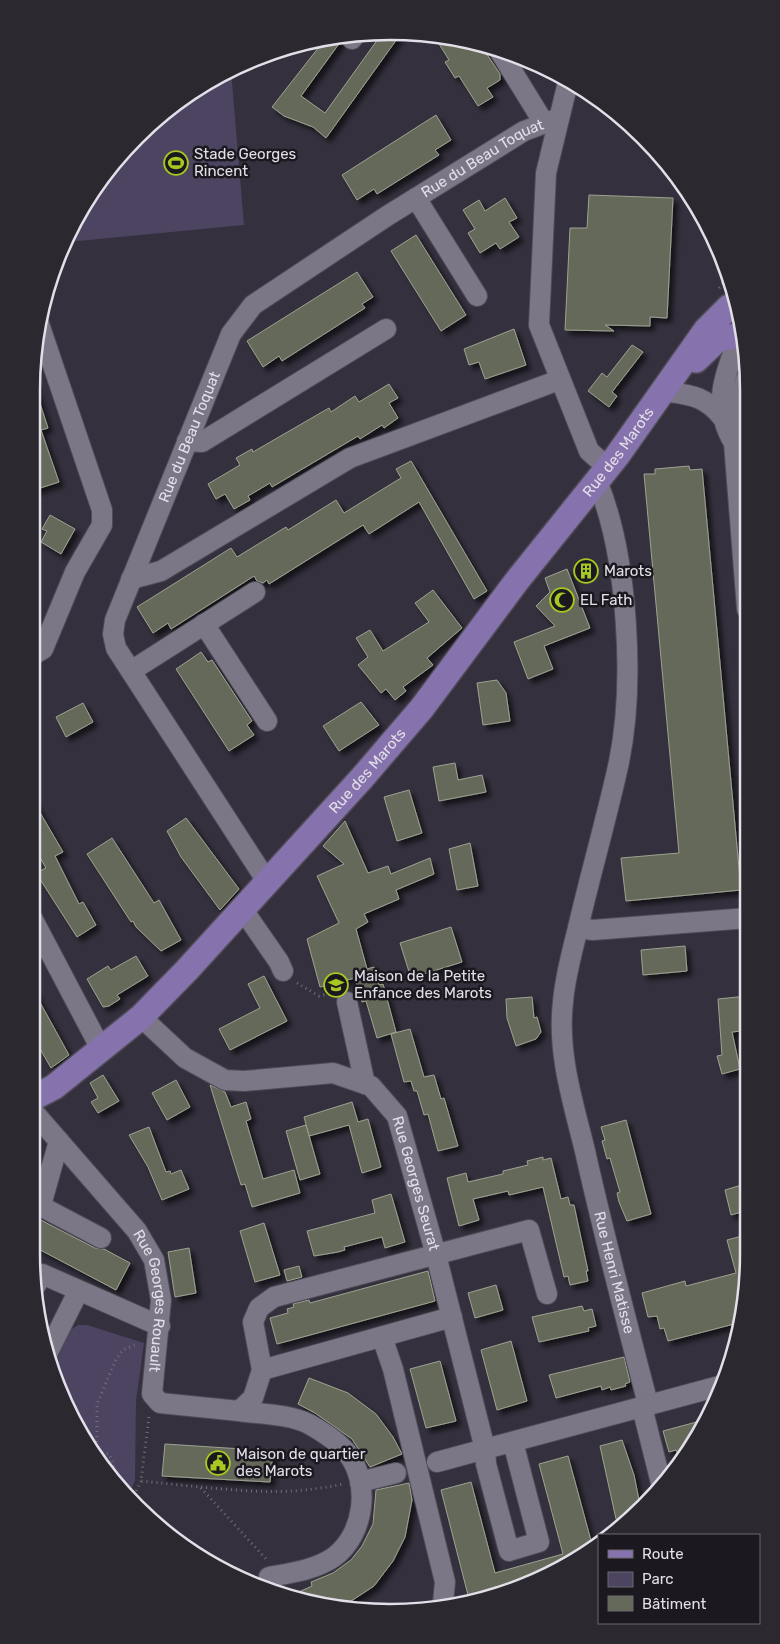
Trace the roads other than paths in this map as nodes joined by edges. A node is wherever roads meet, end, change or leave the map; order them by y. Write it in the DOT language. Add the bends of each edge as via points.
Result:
graph roads {
  1 [pos="505,60"];
  2 [pos="566,87"];
  3 [pos="551,121"];
  4 [pos="416,198"];
  5 [pos="477,296"];
  6 [pos="729,304"];
  7 [pos="731,311"];
  8 [pos="386,329"];
  9 [pos="735,334"];
  10 [pos="44,339"];
  11 [pos="736,340"];
  12 [pos="737,347"];
  13 [pos="559,380"];
  14 [pos="664,396"];
  15 [pos="740,398"];
  16 [pos="722,417"];
  17 [pos="186,441"];
  18 [pos="734,442"];
  19 [pos="602,474"];
  20 [pos="740,507"];
  21 [pos="131,579"];
  22 [pos="255,592"];
  23 [pos="204,624"];
  24 [pos="40,651"];
  25 [pos="131,671"];
  26 [pos="267,721"];
  27 [pos="268,884"];
  28 [pos="243,910"];
  29 [pos="740,919"];
  30 [pos="578,928"];
  31 [pos="40,933"];
  32 [pos="282,971"];
  33 [pos="347,1002"];
  34 [pos="141,1017"];
  35 [pos="101,1049"];
  36 [pos="365,1084"];
  37 [pos="40,1094"];
  38 [pos="40,1120"];
  39 [pos="59,1141"];
  40 [pos="40,1192"];
  41 [pos="40,1205"];
  42 [pos="101,1238"];
  43 [pos="436,1255"];
  44 [pos="41,1276"];
  45 [pos="78,1292"];
  46 [pos="547,1294"];
  47 [pos="453,1321"];
  48 [pos="154,1323"];
  49 [pos="382,1336"];
  50 [pos="52,1344"];
  51 [pos="262,1370"];
  52 [pos="713,1388"];
  53 [pos="645,1406"];
  54 [pos="239,1411"];
  55 [pos="513,1442"];
  56 [pos="485,1449"];
  57 [pos="437,1462"];
  58 [pos="396,1473"];
  59 [pos="661,1475"];
  60 [pos="360,1482"];
  61 [pos="270,1582"];
  62 [pos="442,1600"];
  1 -- 3 [label="street"];
  2 -- 3 [label="street"];
  3 -- 4 [label="street, Rue du Beau Toquat" via="524,131"];
  3 -- 13 [label="street" via="539,325"];
  4 -- 5 [label="street"];
  4 -- 17 [label="street, Rue du Beau Toquat" via="253,305 231,334"];
  6 -- 14 [label="main road, Rue des Marots" via="701,336"];
  7 -- 9 [label="main road" via="730,328"];
  8 -- 17 [label="street" via="202,442"];
  10 -- 24 [label="street" via="102,510 102,525 75,572 48,640"];
  11 -- 14 [label="main road, Rue des Marots" via="718,339"];
  12 -- 16 [label="street" via="726,373"];
  13 -- 19 [label="street" via="589,452"];
  13 -- 21 [label="street" via="350,458 162,571"];
  14 -- 16 [label="street" via="702,398"];
  14 -- 19 [label="main road, Rue des Marots"];
  15 -- 18 [label="street"];
  16 -- 18 [label="street"];
  17 -- 21 [label="street, Rue du Beau Toquat"];
  18 -- 20 [label="street"];
  19 -- 27 [label="main road, Rue des Marots" via="422,708"];
  19 -- 30 [label="street, Rue Henri Matisse" via="621,579 626,641 623,722 619,760"];
  21 -- 25 [label="street, Rue du Beau Toquat" via="113,634 116,648"];
  22 -- 23 [label="street"];
  23 -- 25 [label="street"];
  23 -- 26 [label="street"];
  25 -- 27 [label="street, Rue du Beau Toquat"];
  27 -- 28 [label="main road, Rue des Marots"];
  28 -- 32 [label="street"];
  28 -- 34 [label="main road, Rue des Marots"];
  29 -- 30 [label="street" via="593,930"];
  30 -- 53 [label="street, Rue Henri Matisse" via="563,1002 562,1039 570,1096"];
  31 -- 35 [label="street"];
  33 -- 36 [label="street"];
  34 -- 35 [label="main road, Rue des Marots"];
  34 -- 36 [label="street, Rue Georges Seurat" via="185,1058 225,1080 333,1073"];
  35 -- 37 [label="main road, Rue des Marots"];
  36 -- 43 [label="street, Rue Georges Seurat" via="397,1116"];
  38 -- 39 [label="street, Rue Georges Rouault"];
  39 -- 40 [label="street"];
  39 -- 48 [label="street, Rue Georges Rouault" via="137,1231 154,1260 161,1300"];
  41 -- 42 [label="street"];
  43 -- 46 [label="street" via="529,1230"];
  43 -- 47 [label="street, Rue Georges Seurat"];
  43 -- 51 [label="street" via="274,1297 259,1308 253,1322"];
  44 -- 45 [label="street"];
  45 -- 48 [label="street"];
  45 -- 50 [label="street"];
  47 -- 49 [label="street"];
  47 -- 56 [label="street, Rue Georges Seurat"];
  48 -- 54 [label="street, Rue Georges Rouault" via="152,1394 160,1403"];
  49 -- 51 [label="street"];
  49 -- 62 [label="street" via="445,1582"];
  51 -- 54 [label="street" via="253,1398"];
  52 -- 53 [label="street"];
  53 -- 55 [label="street"];
  53 -- 59 [label="street"];
  54 -- 60 [label="street, Rue Georges Rouault" via="307,1423 337,1442 356,1467"];
  55 -- 56 [label="street"];
  55 -- 56 [label="street, Rue Georges Seurat" via="539,1542 509,1551"];
  56 -- 57 [label="street"];
  58 -- 60 [label="street"];
  60 -- 61 [label="street" via="362,1502 355,1531 347,1545 333,1558"];
}
